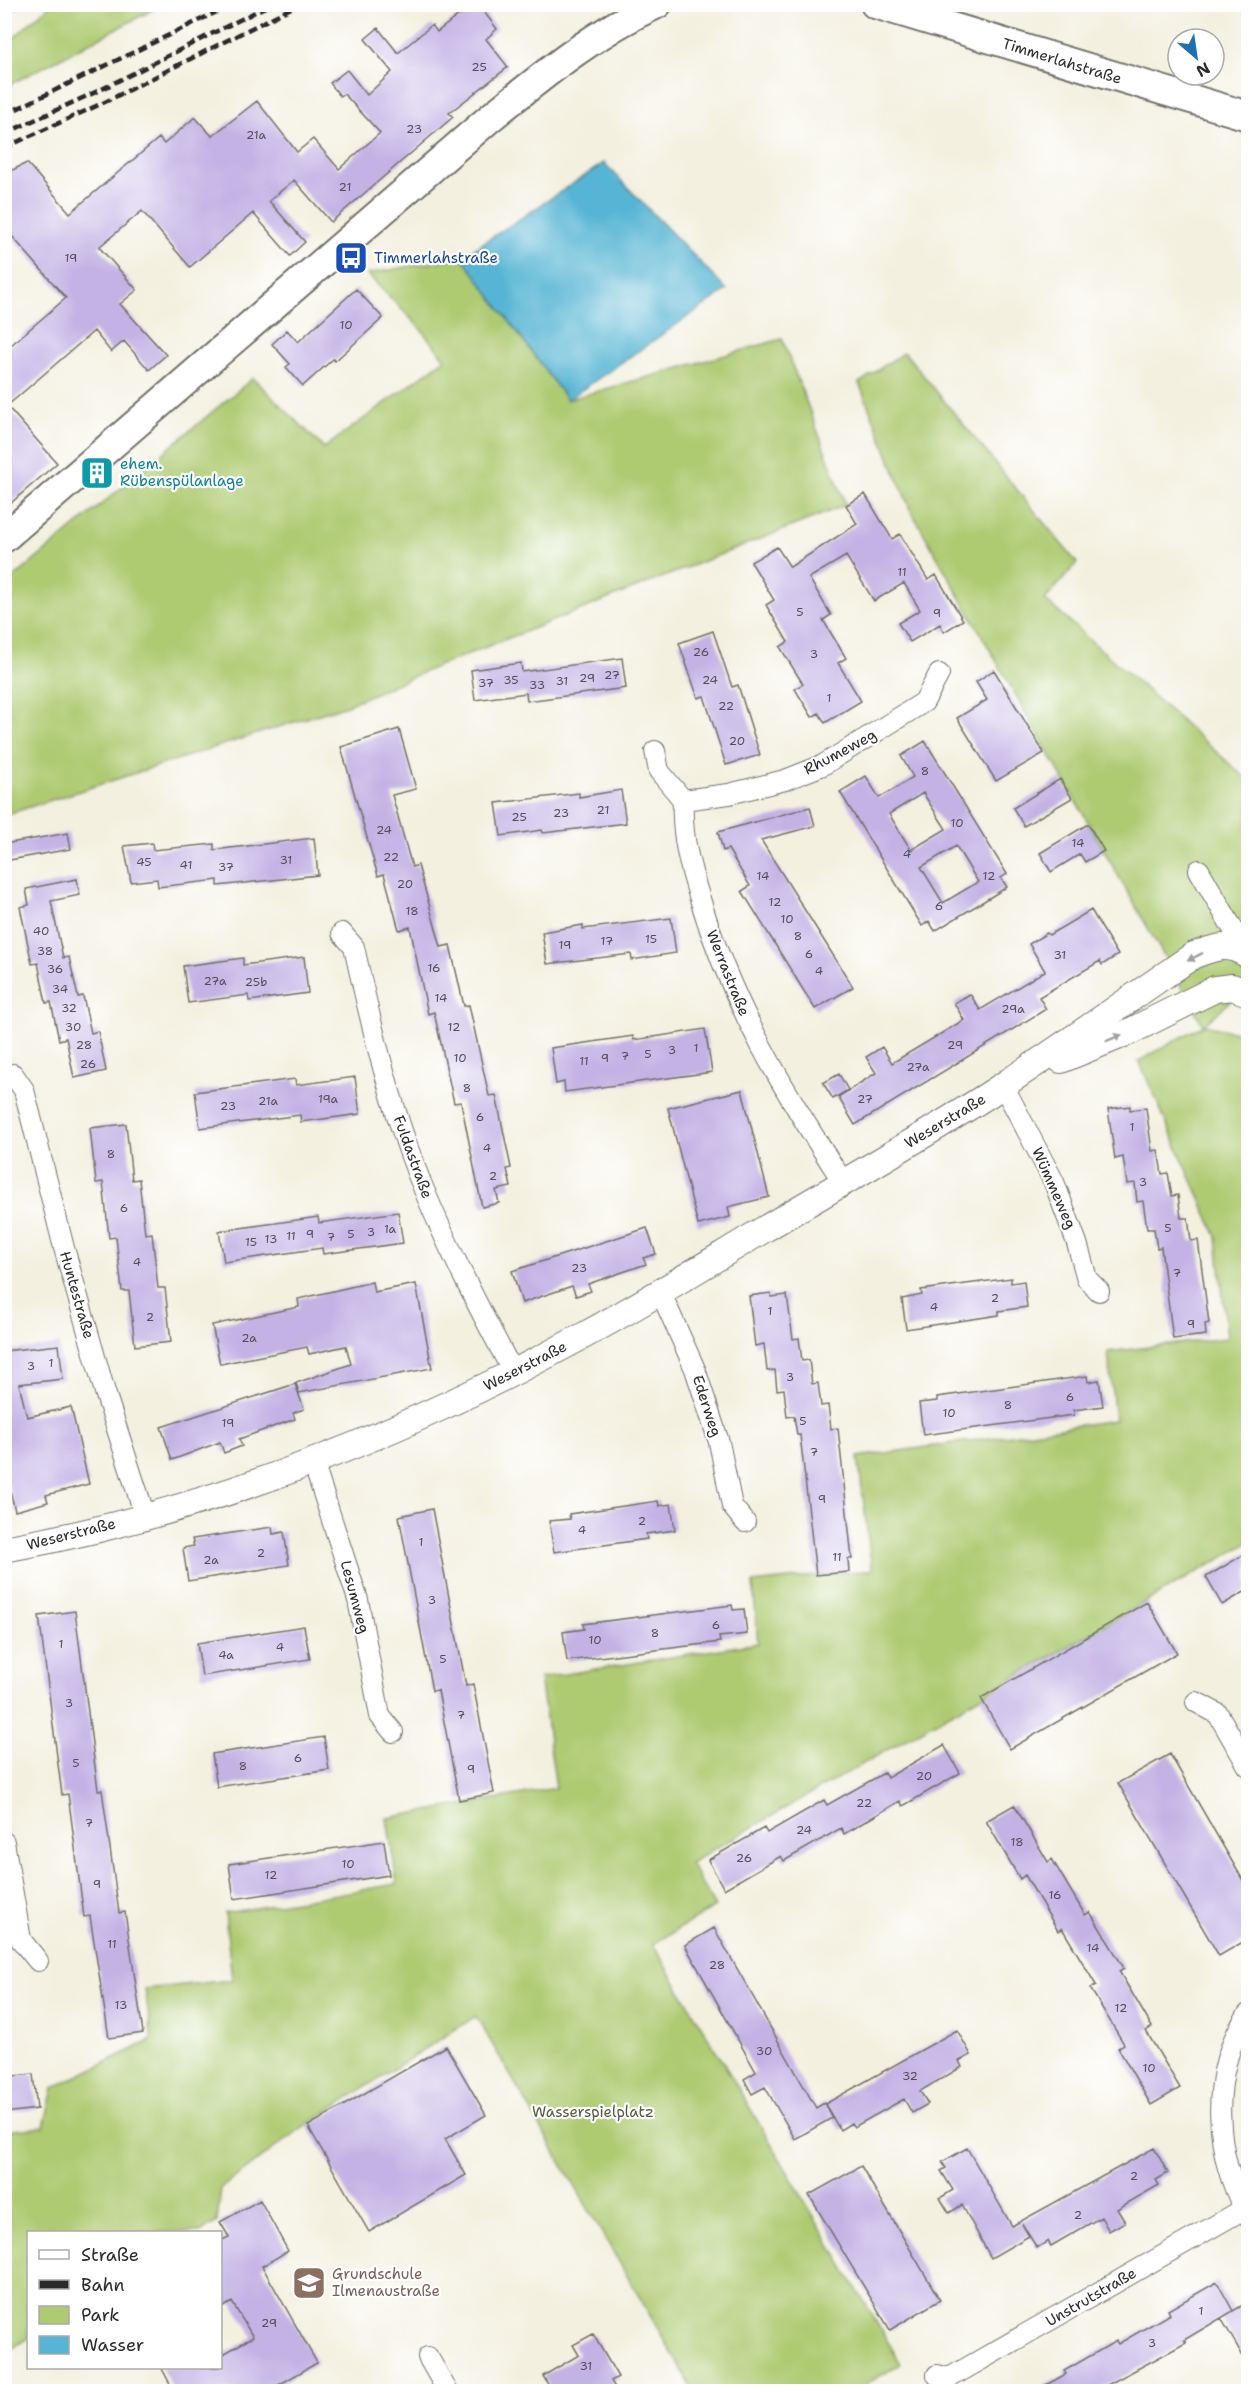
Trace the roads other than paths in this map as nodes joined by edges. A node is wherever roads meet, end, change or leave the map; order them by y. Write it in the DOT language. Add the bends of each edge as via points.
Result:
graph roads {
  1 [pos="657,4"];
  2 [pos="875,4"];
  3 [pos="1248,116"];
  4 [pos="4,538"];
  5 [pos="939,675"];
  6 [pos="655,751"];
  7 [pos="683,800"];
  8 [pos="1199,870"];
  9 [pos="342,933"];
  10 [pos="1248,955"];
  11 [pos="1248,993"];
  12 [pos="13,1074"];
  13 [pos="1003,1086"];
  14 [pos="843,1182"];
  15 [pos="1099,1291"];
  16 [pos="660,1292"];
  17 [pos="513,1372"];
  18 [pos="313,1462"];
  19 [pos="145,1516"];
  20 [pos="745,1522"];
  21 [pos="4,1549"];
  22 [pos="1196,1702"];
  23 [pos="393,1732"];
  24 [pos="1248,1766"];
  25 [pos="4,1842"];
  26 [pos="38,1961"];
  27 [pos="1248,2014"];
  28 [pos="1246,2213"];
  29 [pos="428,2357"];
  30 [pos="936,2375"];
  31 [pos="448,2391"];
  1 -- 4 [label="main road" via="608,30 490,118"];
  2 -- 3 [label="main road, Timmerlahstraße"];
  5 -- 7 [label="street, Rhumeweg" via="924,702 823,765 785,780 729,794"];
  6 -- 7 [label="street" via="658,771"];
  7 -- 14 [label="street, Werrastraße" via="682,828 689,864 733,991 794,1108"];
  8 -- 10 [label="street, Weserstraße"];
  9 -- 17 [label="street, Fuldastraße" via="354,946 381,1063 418,1174 471,1294"];
  10 -- 13 [label="street, Weserstraße, one-way" via="1235,947 1218,947 1194,955"];
  13 -- 11 [label="street, Weserstraße, one-way" via="1129,1032 1215,989 1232,987"];
  12 -- 19 [label="street, Huntestraße" via="24,1090 98,1370"];
  13 -- 14 [label="street, Weserstraße"];
  13 -- 15 [label="street, Wümmeweg" via="1054,1182 1087,1280"];
  14 -- 16 [label="street, Weserstraße"];
  16 -- 17 [label="street, Weserstraße"];
  16 -- 20 [label="street, Ederweg" via="695,1369 719,1442 732,1506"];
  17 -- 18 [label="street, Weserstraße"];
  18 -- 19 [label="street, Weserstraße"];
  18 -- 23 [label="street, Lesumweg" via="358,1600 381,1716"];
  19 -- 21 [label="street, Weserstraße"];
  22 -- 24 [label="street" via="1218,1714"];
  25 -- 26 [label="street" via="21,1940"];
  27 -- 28 [label="street" via="1224,2072 1220,2126 1229,2170"];
  28 -- 30 [label="street, Unstrutstraße" via="950,2378"];
  29 -- 31 [label="street"];
}
